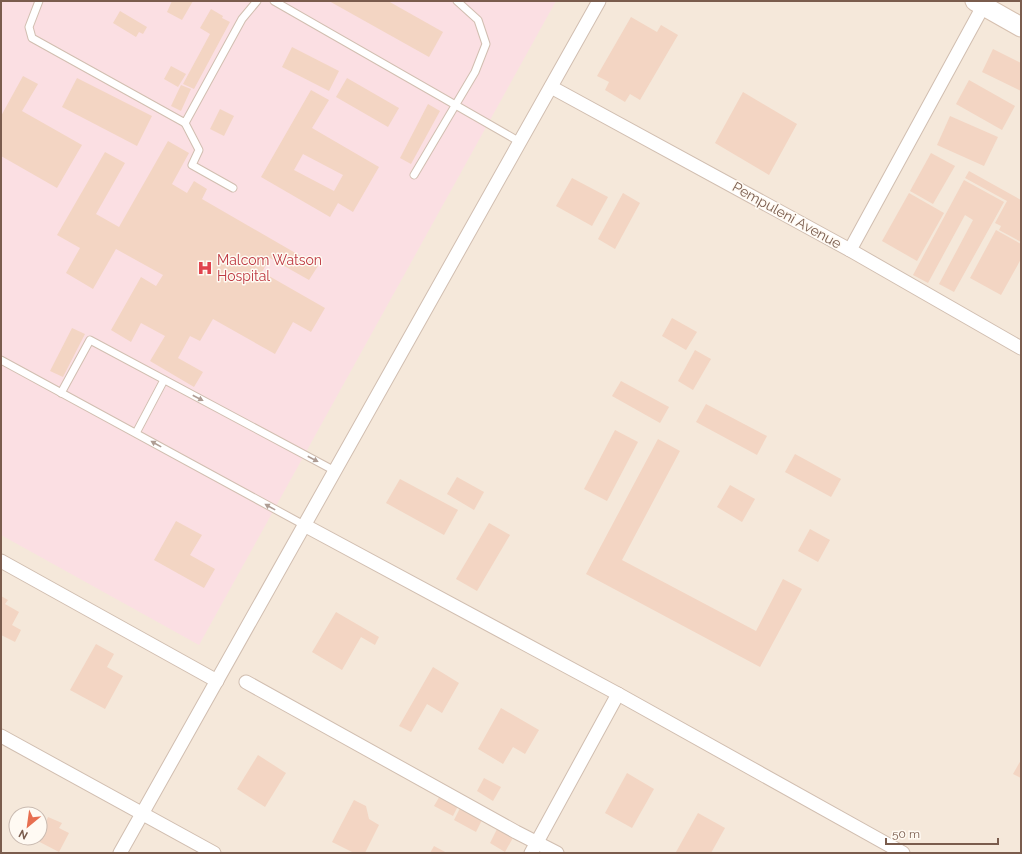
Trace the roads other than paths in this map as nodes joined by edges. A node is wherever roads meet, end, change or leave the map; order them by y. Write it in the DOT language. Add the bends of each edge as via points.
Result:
graph roads {
  1 [pos="39,1"];
  2 [pos="256,1"];
  3 [pos="274,1"];
  4 [pos="457,1"];
  5 [pos="599,1"];
  6 [pos="982,2"];
  7 [pos="1021,27"];
  8 [pos="551,87"];
  9 [pos="456,105"];
  10 [pos="185,123"];
  11 [pos="520,142"];
  12 [pos="414,175"];
  13 [pos="234,188"];
  14 [pos="850,250"];
  15 [pos="1021,348"];
  16 [pos="1,360"];
  17 [pos="164,380"];
  18 [pos="61,393"];
  19 [pos="136,433"];
  20 [pos="335,471"];
  21 [pos="304,525"];
  22 [pos="1,561"];
  23 [pos="217,681"];
  24 [pos="246,682"];
  25 [pos="618,694"];
  26 [pos="1,736"];
  27 [pos="142,814"];
  28 [pos="534,847"];
  29 [pos="120,853"];
  30 [pos="214,853"];
  31 [pos="557,853"];
  32 [pos="903,853"];
  1 -- 10 [label="lane" via="30,27 32,38"];
  2 -- 10 [label="lane" via="242,19"];
  3 -- 9 [label="lane"];
  4 -- 9 [label="lane" via="478,20 486,44 475,72"];
  5 -- 8 [label="street"];
  6 -- 7 [label="street"];
  6 -- 14 [label="street"];
  8 -- 11 [label="street"];
  8 -- 14 [label="street, Pempuleni Avenue"];
  9 -- 11 [label="lane"];
  9 -- 12 [label="lane"];
  10 -- 13 [label="lane" via="199,150 192,166"];
  11 -- 20 [label="street"];
  14 -- 15 [label="street, Pempuleni Avenue"];
  16 -- 18 [label="lane"];
  17 -- 18 [label="lane" via="90,340"];
  17 -- 19 [label="lane"];
  17 -- 20 [label="lane, one-way"];
  18 -- 19 [label="lane"];
  21 -- 19 [label="lane, one-way"];
  20 -- 21 [label="street"];
  21 -- 23 [label="street"];
  21 -- 25 [label="street"];
  22 -- 23 [label="street"];
  23 -- 27 [label="street"];
  24 -- 28 [label="street" via="516,832"];
  25 -- 28 [label="street"];
  25 -- 32 [label="street"];
  26 -- 27 [label="street"];
  27 -- 29 [label="street"];
  27 -- 30 [label="street"];
  28 -- 31 [label="street"];
}
